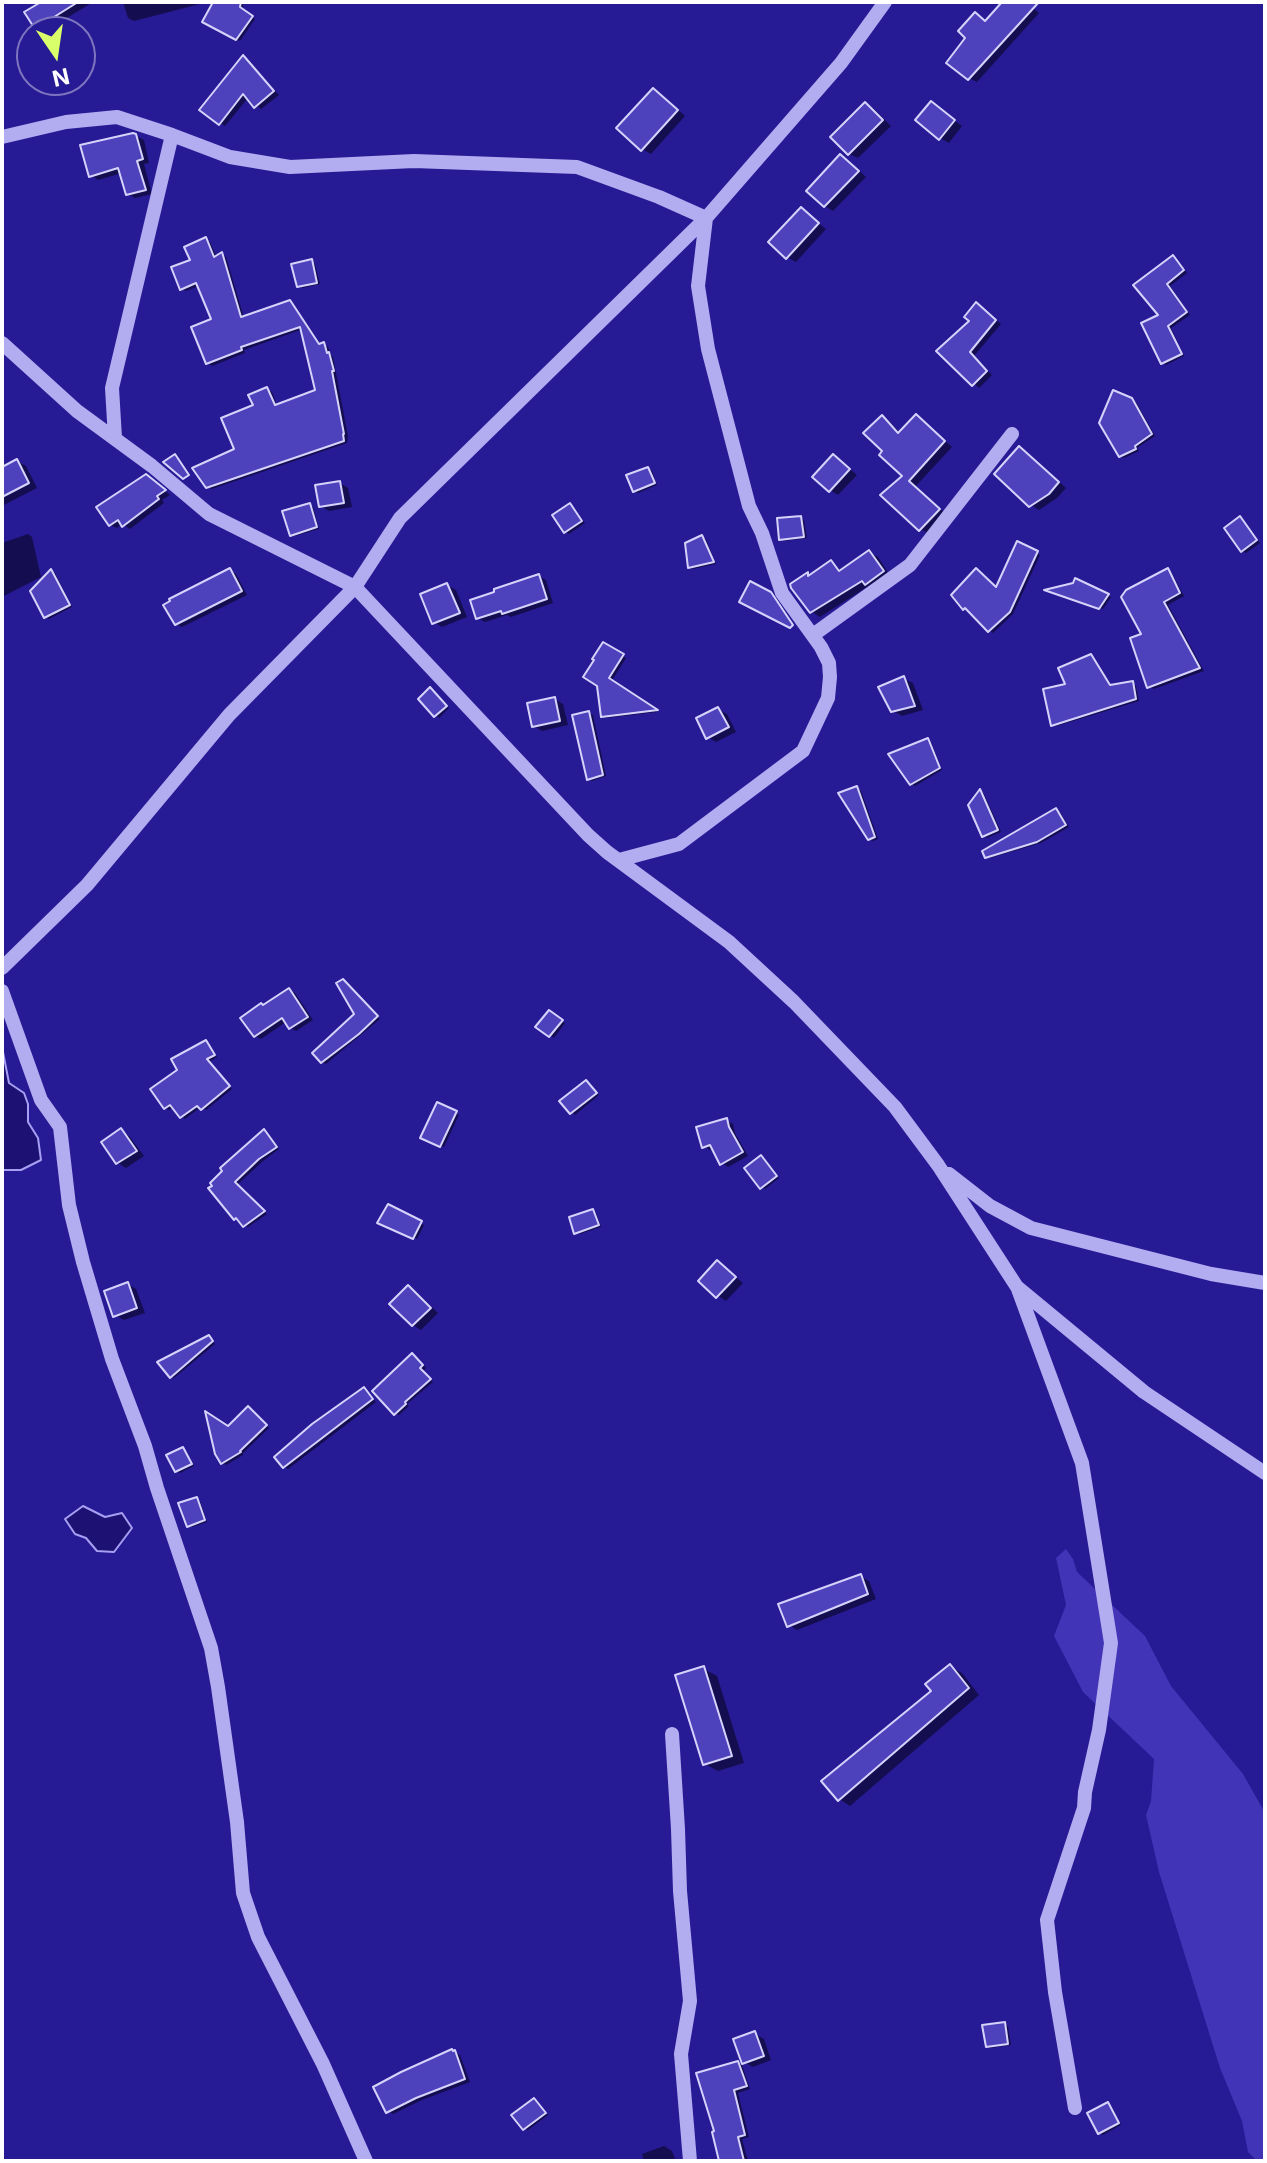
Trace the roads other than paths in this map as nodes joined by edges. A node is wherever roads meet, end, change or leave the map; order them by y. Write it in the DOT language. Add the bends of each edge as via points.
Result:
graph roads {
  1 [pos="885,2"];
  2 [pos="172,135"];
  3 [pos="2,137"];
  4 [pos="706,218"];
  5 [pos="2,343"];
  6 [pos="1012,434"];
  7 [pos="115,438"];
  8 [pos="355,587"];
  9 [pos="813,635"];
  10 [pos="619,860"];
  11 [pos="2,968"];
  12 [pos="2,991"];
  13 [pos="938,1165"];
  14 [pos="1265,1283"];
  15 [pos="1017,1287"];
  16 [pos="1265,1473"];
  17 [pos="672,1734"];
  18 [pos="1075,2108"];
  19 [pos="366,2161"];
  20 [pos="690,2161"];
  1 -- 4 [label="street" via="841,63"];
  2 -- 3 [label="street" via="117,117"];
  2 -- 4 [label="street" via="230,157 295,168 414,161 577,167"];
  2 -- 7 [label="street" via="112,388"];
  4 -- 8 [label="street" via="400,518"];
  4 -- 9 [label="street" via="698,286 708,349 749,506 782,593"];
  5 -- 7 [label="street"];
  6 -- 9 [label="street" via="910,565"];
  7 -- 8 [label="street" via="209,514"];
  8 -- 10 [label="street" via="588,835"];
  8 -- 11 [label="street" via="229,715 87,885"];
  9 -- 10 [label="street" via="829,663 830,677 828,698 803,751 679,844"];
  10 -- 13 [label="street" via="729,942 794,1002 895,1107"];
  12 -- 19 [label="street" via="41,1100 60,1127 69,1205 83,1262 211,1648 243,1893 258,1937"];
  13 -- 14 [label="street" via="990,1206 1031,1228"];
  13 -- 15 [label="street"];
  15 -- 16 [label="street" via="1144,1392"];
  15 -- 18 [label="street" via="1082,1463 1111,1643 1084,1808 1047,1920"];
  17 -- 20 [label="street" via="690,2001 681,2054"];
}
